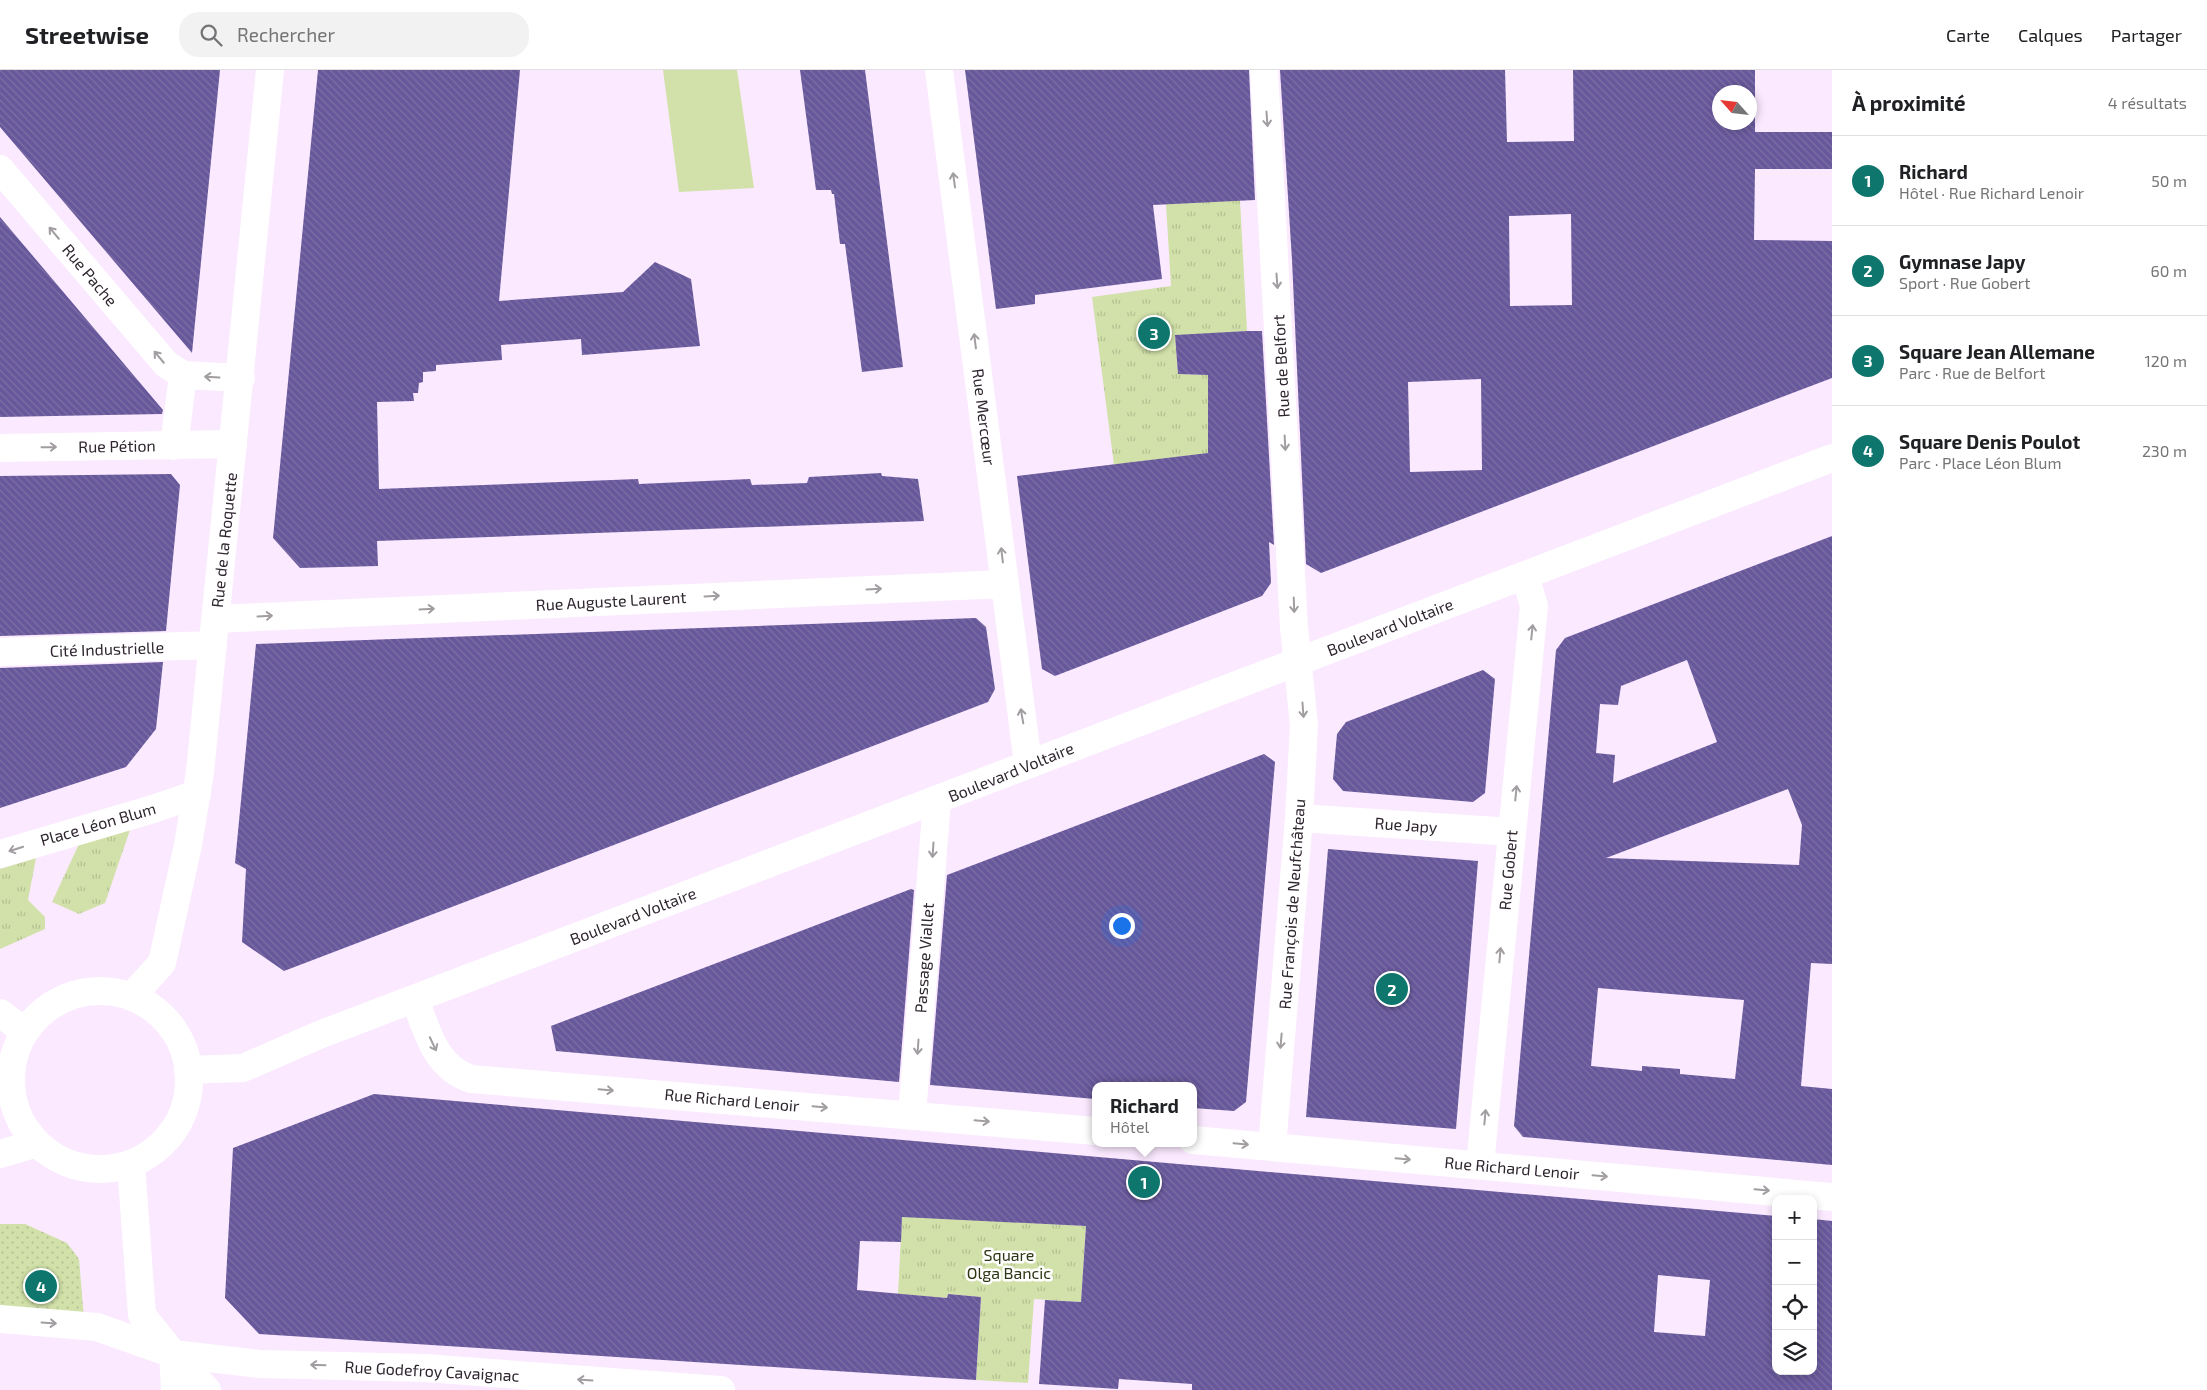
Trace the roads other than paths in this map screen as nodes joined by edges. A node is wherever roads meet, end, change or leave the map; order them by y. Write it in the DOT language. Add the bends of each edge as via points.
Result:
graph roads {
  1 [pos="270,70"];
  2 [pos="939,70"];
  3 [pos="1264,70"];
  4 [pos="0,169"];
  5 [pos="183,375"];
  6 [pos="241,378"];
  7 [pos="233,444"];
  8 [pos="174,446"];
  9 [pos="0,448"];
  10 [pos="1832,458"];
  11 [pos="1525,576"];
  12 [pos="1005,584"];
  13 [pos="215,632"];
  14 [pos="0,652"];
  15 [pos="1299,662"];
  16 [pos="1028,764"];
  17 [pos="196,794"];
  18 [pos="937,801"];
  19 [pos="1299,818"];
  20 [pos="1512,832"];
  21 [pos="0,854"];
  22 [pos="132,996"];
  23 [pos="415,999"];
  24 [pos="0,1013"];
  25 [pos="25,1032"];
  26 [pos="188,1070"];
  27 [pos="912,1115"];
  28 [pos="1092,1131"];
  29 [pos="1197,1140"];
  30 [pos="37,1143"];
  31 [pos="1272,1147"];
  32 [pos="0,1154"];
  33 [pos="131,1164"];
  34 [pos="1480,1166"];
  35 [pos="1832,1197"];
  36 [pos="0,1319"];
  37 [pos="173,1354"];
  38 [pos="175,1390"];
  39 [pos="207,1390"];
  40 [pos="721,1390"];
  1 -- 6 [label="street, Rue de la Roquette"];
  12 -- 2 [label="street, Rue Mercœur, one-way"];
  3 -- 15 [label="street, Rue de Belfort, one-way" via="1294,627"];
  5 -- 4 [label="street, Rue Pache, one-way" via="166,364"];
  6 -- 5 [label="street, one-way"];
  5 -- 8 [label="street"];
  6 -- 7 [label="street, Rue de la Roquette"];
  7 -- 8 [label="street, Rue Pétion"];
  7 -- 13 [label="street, Rue de la Roquette"];
  9 -- 8 [label="street, Rue Pétion, one-way"];
  10 -- 11 [label="street, Boulevard Voltaire"];
  11 -- 15 [label="street, Boulevard Voltaire"];
  20 -- 11 [label="street, Rue Gobert, one-way" via="1534,606"];
  13 -- 12 [label="street, Rue Auguste Laurent, one-way"];
  16 -- 12 [label="street, Rue Mercœur, one-way"];
  13 -- 14 [label="street, Cité Industrielle"];
  13 -- 17 [label="street, Rue de la Roquette"];
  15 -- 16 [label="street, Boulevard Voltaire"];
  15 -- 19 [label="street, Rue François de Neufchâteau, one-way" via="1304,725"];
  16 -- 18 [label="street, Boulevard Voltaire"];
  17 -- 21 [label="street, Place Léon Blum, one-way"];
  17 -- 22 [label="street, Rue de la Roquette" via="162,963"];
  18 -- 23 [label="street, Boulevard Voltaire"];
  18 -- 27 [label="street, Passage Viallet, one-way"];
  19 -- 20 [label="street, Rue Japy"];
  19 -- 31 [label="street, Rue François de Neufchâteau, one-way"];
  34 -- 20 [label="street, Rue Gobert, one-way"];
  22 -- 25 [label="street" via="105,991 78,993 53,1004"];
  22 -- 26 [label="street" via="146,1003 170,1024 184,1050"];
  23 -- 26 [label="street, Boulevard Voltaire" via="243,1068"];
  23 -- 27 [label="street, Rue Richard Lenoir, one-way" via="442,1062 471,1079"];
  24 -- 25 [label="street"];
  25 -- 30 [label="street" via="14,1057 12,1096 21,1122"];
  26 -- 33 [label="street" via="189,1091 176,1127 164,1143"];
  27 -- 28 [label="street, Rue Richard Lenoir, one-way"];
  29 -- 31 [label="street, Rue Richard Lenoir, one-way"];
  30 -- 32 [label="street"];
  30 -- 33 [label="street" via="60,1160 88,1168"];
  31 -- 34 [label="street, Rue Richard Lenoir, one-way"];
  33 -- 37 [label="street" via="142,1315"];
  34 -- 35 [label="street, Rue Richard Lenoir, one-way"];
  36 -- 37 [label="street, one-way" via="97,1327"];
  37 -- 38 [label="street"];
  37 -- 39 [label="street"];
  40 -- 37 [label="street, Rue Godefroy Cavaignac, one-way" via="426,1368 260,1364"];
}
